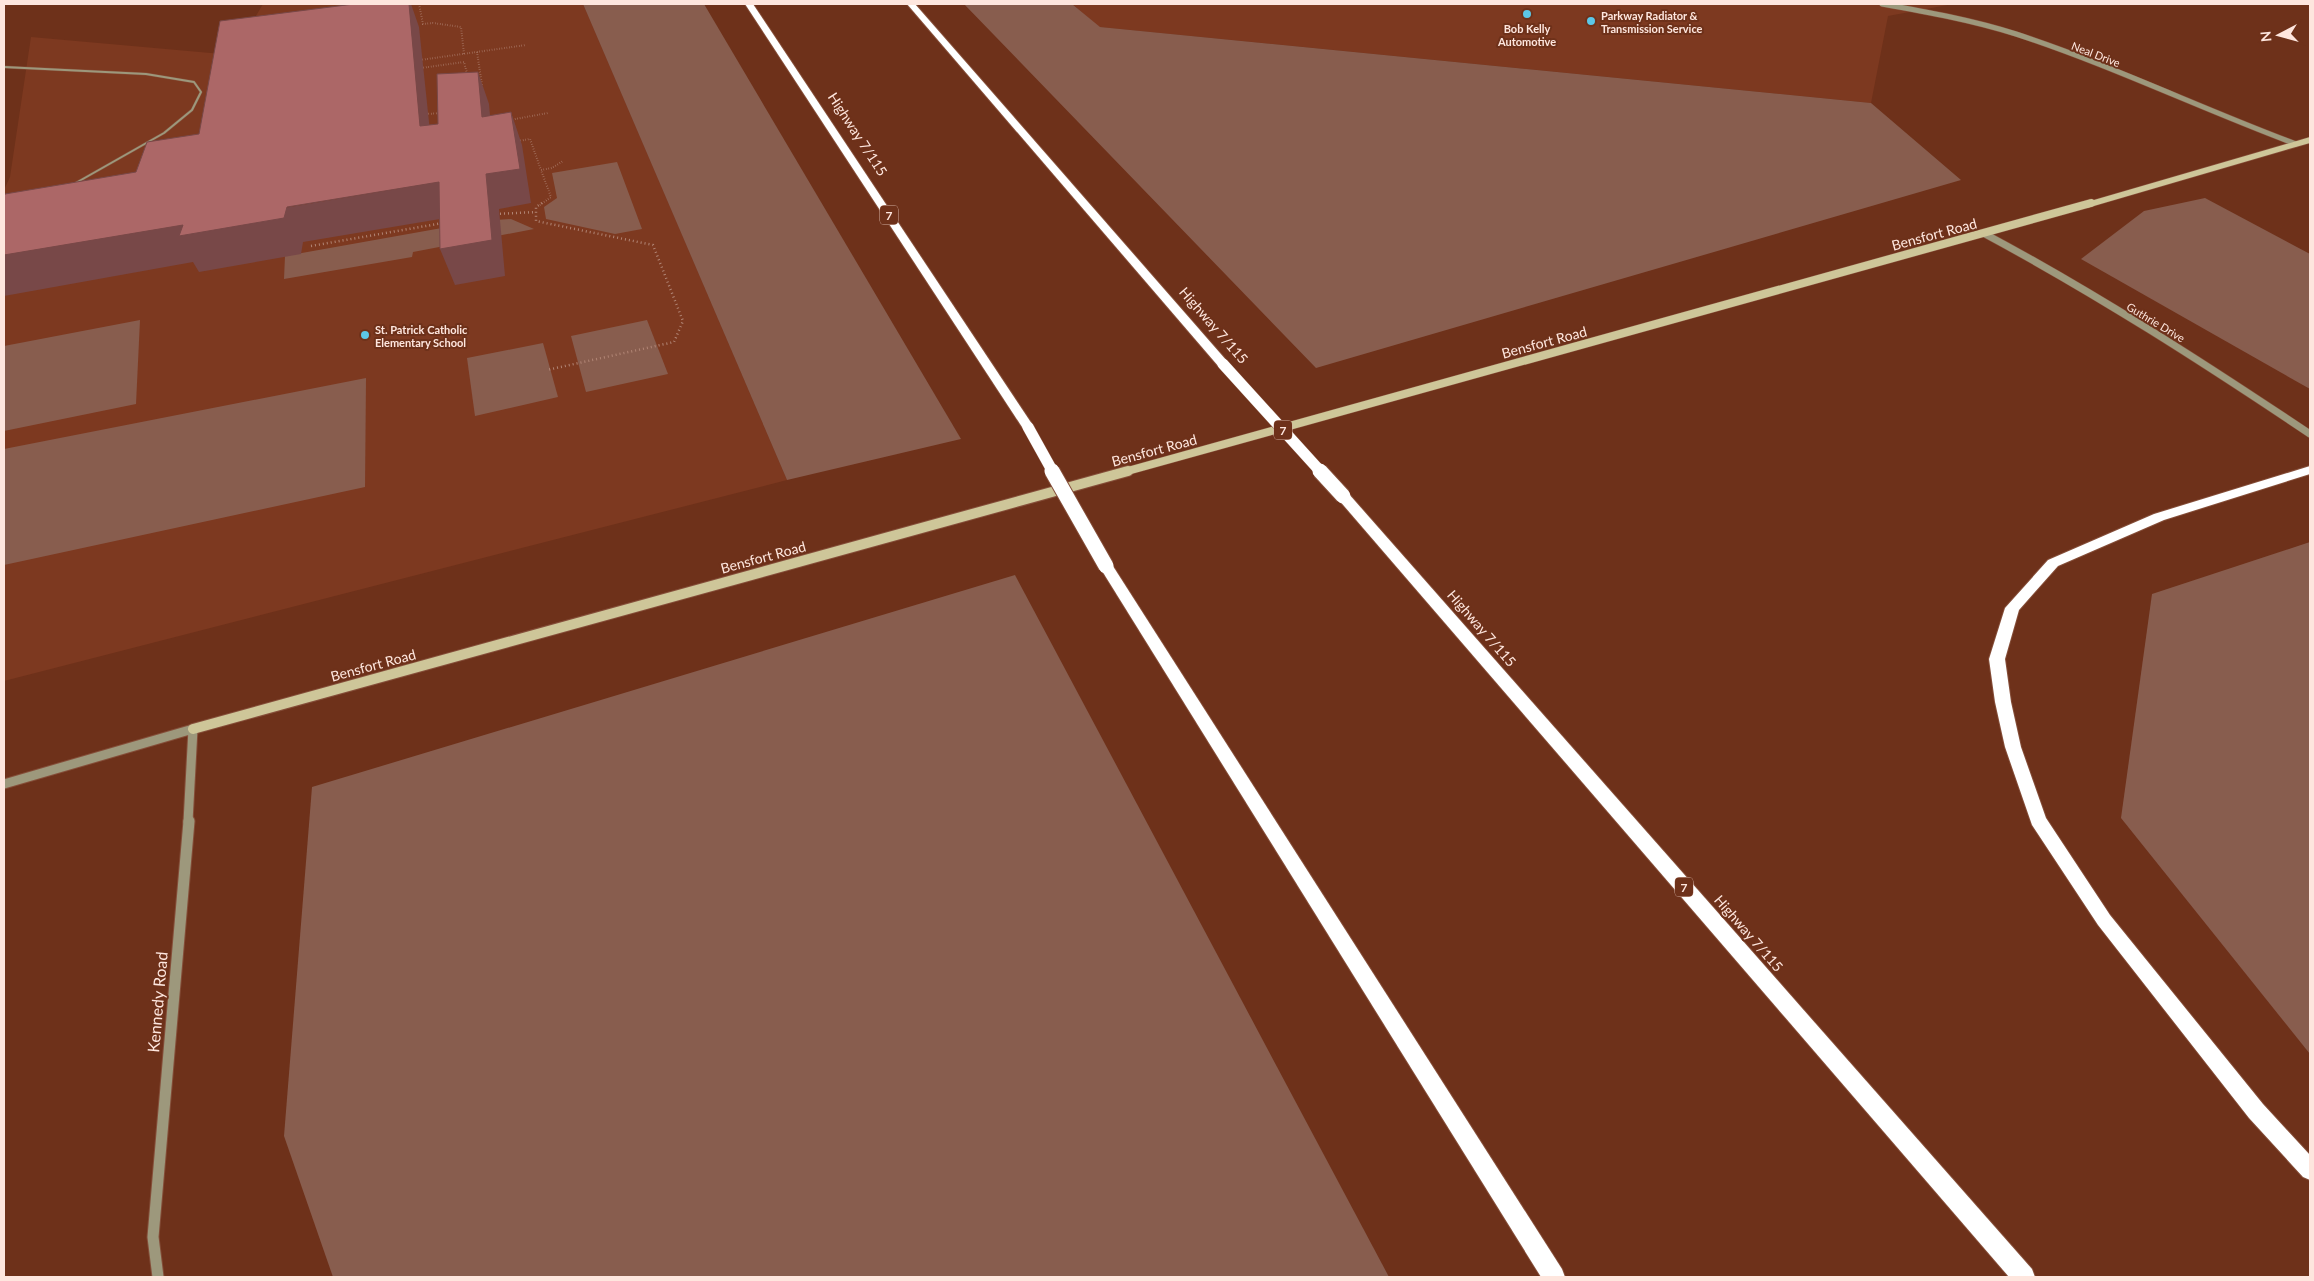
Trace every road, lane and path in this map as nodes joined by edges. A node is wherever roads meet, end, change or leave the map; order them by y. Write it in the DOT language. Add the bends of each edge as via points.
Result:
graph roads {
  1 [pos="419,4"];
  2 [pos="750,4"];
  3 [pos="911,4"];
  4 [pos="1882,4"];
  5 [pos="526,45"];
  6 [pos="476,52"];
  7 [pos="464,54"];
  8 [pos="416,61"];
  9 [pos="4,67"];
  10 [pos="415,68"];
  11 [pos="468,80"];
  12 [pos="483,87"];
  13 [pos="449,113"];
  14 [pos="424,114"];
  15 [pos="548,114"];
  16 [pos="509,120"];
  17 [pos="2310,140"];
  18 [pos="513,142"];
  19 [pos="2296,144"];
  20 [pos="563,161"];
  21 [pos="541,170"];
  22 [pos="73,184"];
  23 [pos="536,212"];
  24 [pos="488,215"];
  25 [pos="448,222"];
  26 [pos="1985,234"];
  27 [pos="311,246"];
  28 [pos="548,370"];
  29 [pos="2310,434"];
  30 [pos="2310,470"];
  31 [pos="193,729"];
  32 [pos="4,784"];
  33 [pos="2310,1170"];
  34 [pos="158,1277"];
  35 [pos="1554,1277"];
  36 [pos="2024,1277"];
  1 -- 7 [label="path" via="423,24 461,28"];
  2 -- 35 [label="highway, Highway 7/115 / 7, bridge" via="1028,427 1106,566"];
  3 -- 36 [label="highway, Highway 7/115 / 7, bridge"];
  4 -- 19 [label="street, Neal Drive" via="2015,34"];
  5 -- 6 [label="path"];
  6 -- 7 [label="path"];
  6 -- 12 [label="path"];
  7 -- 8 [label="path"];
  9 -- 22 [label="lane" via="146,74 194,82 201,92 192,110 164,133"];
  10 -- 11 [label="path" via="464,62"];
  13 -- 14 [label="path"];
  15 -- 16 [label="path"];
  17 -- 19 [label="main road, Bensfort Road"];
  18 -- 21 [label="path" via="530,139"];
  19 -- 26 [label="main road, Bensfort Road"];
  20 -- 21 [label="path"];
  21 -- 23 [label="path" via="551,196 536,207"];
  23 -- 24 [label="path"];
  23 -- 28 [label="path" via="536,221 653,245 683,321 674,342"];
  25 -- 27 [label="path"];
  26 -- 29 [label="street, Guthrie Drive" via="2040,263 2216,370"];
  26 -- 31 [label="main road, Bensfort Road"];
  30 -- 33 [label="highway" via="2159,517 2053,563 2012,608 1997,659 2002,702 2013,747 2038,820 2110,928 2256,1112"];
  31 -- 32 [label="street, Bensfort Road"];
  31 -- 34 [label="street, Kennedy Road" via="188,825 153,1237"];
}
